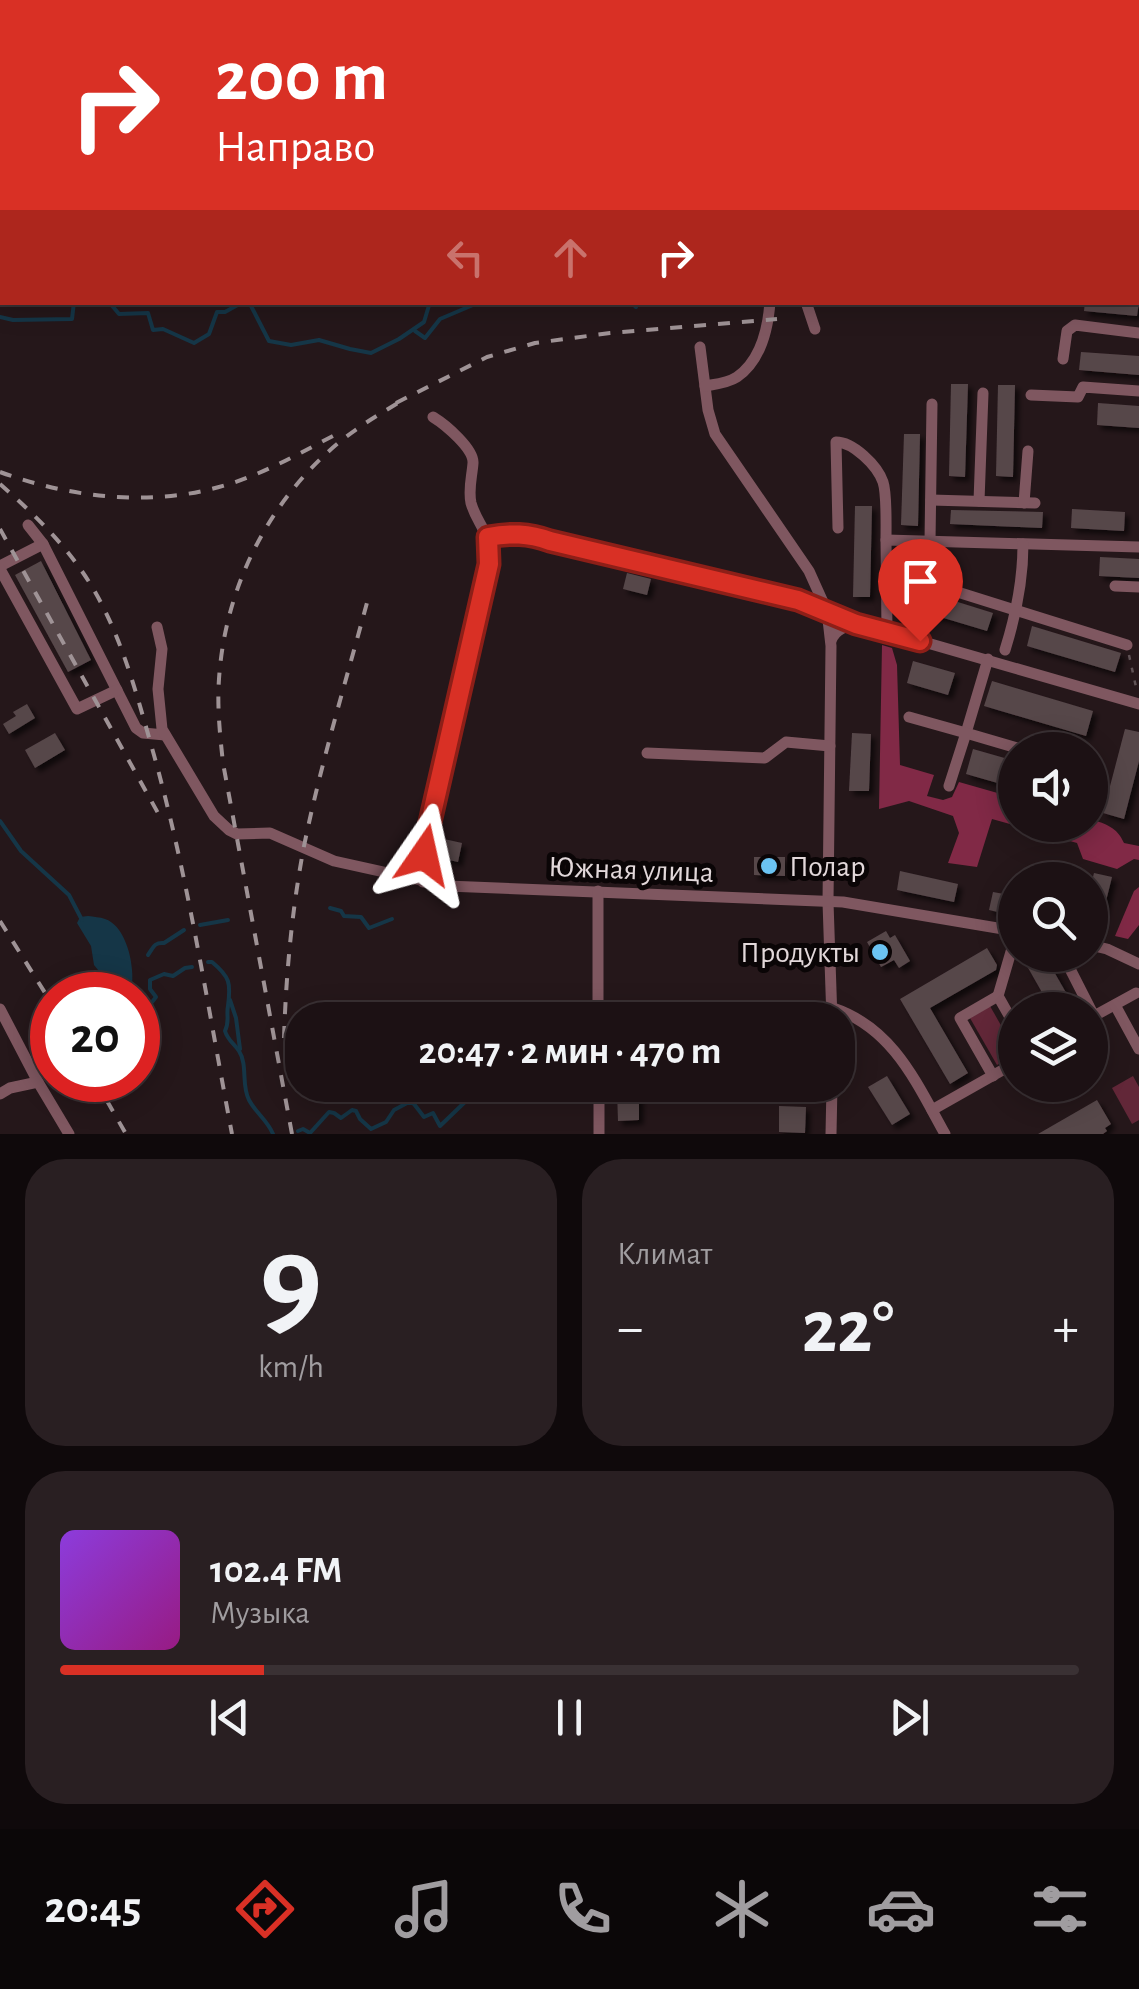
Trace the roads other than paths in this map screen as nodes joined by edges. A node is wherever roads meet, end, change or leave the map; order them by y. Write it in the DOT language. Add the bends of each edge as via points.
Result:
graph roads {
  1 [pos="770,305"];
  2 [pos="807,305"];
  3 [pos="816,329"];
  4 [pos="1139,334"];
  5 [pos="700,346"];
  6 [pos="1064,359"];
  7 [pos="705,386"];
  8 [pos="1139,391"];
  9 [pos="983,393"];
  10 [pos="1031,395"];
  11 [pos="932,404"];
  12 [pos="433,417"];
  13 [pos="1028,451"];
  14 [pos="931,500"];
  15 [pos="980,501"];
  16 [pos="28,525"];
  17 [pos="838,528"];
  18 [pos="488,537"];
  19 [pos="886,540"];
  20 [pos="930,541"];
  21 [pos="43,544"];
  22 [pos="1023,544"];
  23 [pos="1139,547"];
  24 [pos="0,568"];
  25 [pos="916,579"];
  26 [pos="1115,586"];
  27 [pos="1139,587"];
  28 [pos="827,611"];
  29 [pos="1017,611"];
  30 [pos="856,624"];
  31 [pos="157,627"];
  32 [pos="886,632"];
  33 [pos="1127,645"];
  34 [pos="830,646"];
  35 [pos="1004,650"];
  36 [pos="988,659"];
  37 [pos="117,690"];
  38 [pos="1139,704"];
  39 [pos="909,717"];
  40 [pos="966,733"];
  41 [pos="165,735"];
  42 [pos="998,742"];
  43 [pos="830,746"];
  44 [pos="647,753"];
  45 [pos="950,786"];
  46 [pos="423,882"];
  47 [pos="598,891"];
  48 [pos="828,902"];
  49 [pos="998,931"];
  50 [pos="1108,949"];
  51 [pos="1139,964"];
  52 [pos="1072,972"];
  53 [pos="1136,993"];
  54 [pos="998,996"];
  55 [pos="598,1002"];
  56 [pos="832,1002"];
  57 [pos="1114,1004"];
  58 [pos="0,1010"];
  59 [pos="855,1016"];
  60 [pos="1139,1048"];
  61 [pos="30,1067"];
  62 [pos="998,1073"];
  63 [pos="993,1076"];
  64 [pos="30,1084"];
  65 [pos="3,1089"];
  66 [pos="50,1102"];
  67 [pos="599,1102"];
  68 [pos="832,1102"];
  69 [pos="932,1110"];
  70 [pos="943,1130"];
  71 [pos="69,1134"];
  72 [pos="599,1134"];
  73 [pos="831,1134"];
  74 [pos="926,1134"];
  1 -- 7 [label="street" via="764,338 745,368 733,379"];
  2 -- 3 [label="street"];
  4 -- 6 [label="street" via="1075,325 1067,331"];
  5 -- 7 [label="street"];
  7 -- 28 [label="street" via="715,434 809,572"];
  8 -- 10 [label="street" via="1083,386 1078,397"];
  9 -- 15 [label="street"];
  11 -- 14 [label="street"];
  12 -- 18 [label="street" via="472,452 469,493"];
  13 -- 15 [label="street" via="1030,503"];
  14 -- 15 [label="street"];
  14 -- 20 [label="street"];
  16 -- 21 [label="street"];
  17 -- 19 [label="street" via="836,442 848,442 883,481"];
  18 -- 28 [label="street" via="529,534"];
  18 -- 46 [label="street" via="489,564 428,831"];
  19 -- 20 [label="street"];
  19 -- 32 [label="street"];
  20 -- 22 [label="street"];
  21 -- 24 [label="street"];
  21 -- 37 [label="street"];
  22 -- 23 [label="street"];
  22 -- 29 [label="street"];
  24 -- 37 [label="street" via="77,709"];
  25 -- 29 [label="street"];
  26 -- 27 [label="street"];
  28 -- 30 [label="street"];
  28 -- 34 [label="street"];
  29 -- 33 [label="street"];
  29 -- 35 [label="street"];
  30 -- 32 [label="street"];
  30 -- 34 [label="street" via="837,631"];
  31 -- 41 [label="street"];
  32 -- 36 [label="street"];
  34 -- 43 [label="street"];
  36 -- 38 [label="street"];
  36 -- 40 [label="street"];
  37 -- 41 [label="street" via="139,731"];
  39 -- 40 [label="street"];
  40 -- 42 [label="street"];
  40 -- 45 [label="street"];
  41 -- 46 [label="street, Южная улица" via="229,830 270,832 334,862"];
  43 -- 44 [label="street" via="786,742 765,758"];
  43 -- 48 [label="street"];
  46 -- 47 [label="street, Южная улица"];
  47 -- 48 [label="street, Южная улица"];
  47 -- 55 [label="street"];
  48 -- 49 [label="street, Южная улица"];
  48 -- 56 [label="street"];
  50 -- 51 [label="street"];
  52 -- 57 [label="street" via="1094,1016"];
  53 -- 57 [label="street"];
  54 -- 63 [label="street" via="960,1018"];
  57 -- 60 [label="street"];
  58 -- 61 [label="street"];
  59 -- 69 [label="street" via="900,1056"];
  62 -- 63 [label="street"];
  63 -- 69 [label="street"];
  64 -- 65 [label="street"];
  66 -- 71 [label="street"];
  67 -- 72 [label="street"];
  68 -- 73 [label="street"];
  69 -- 70 [label="street"];
  70 -- 74 [label="street"];
}
